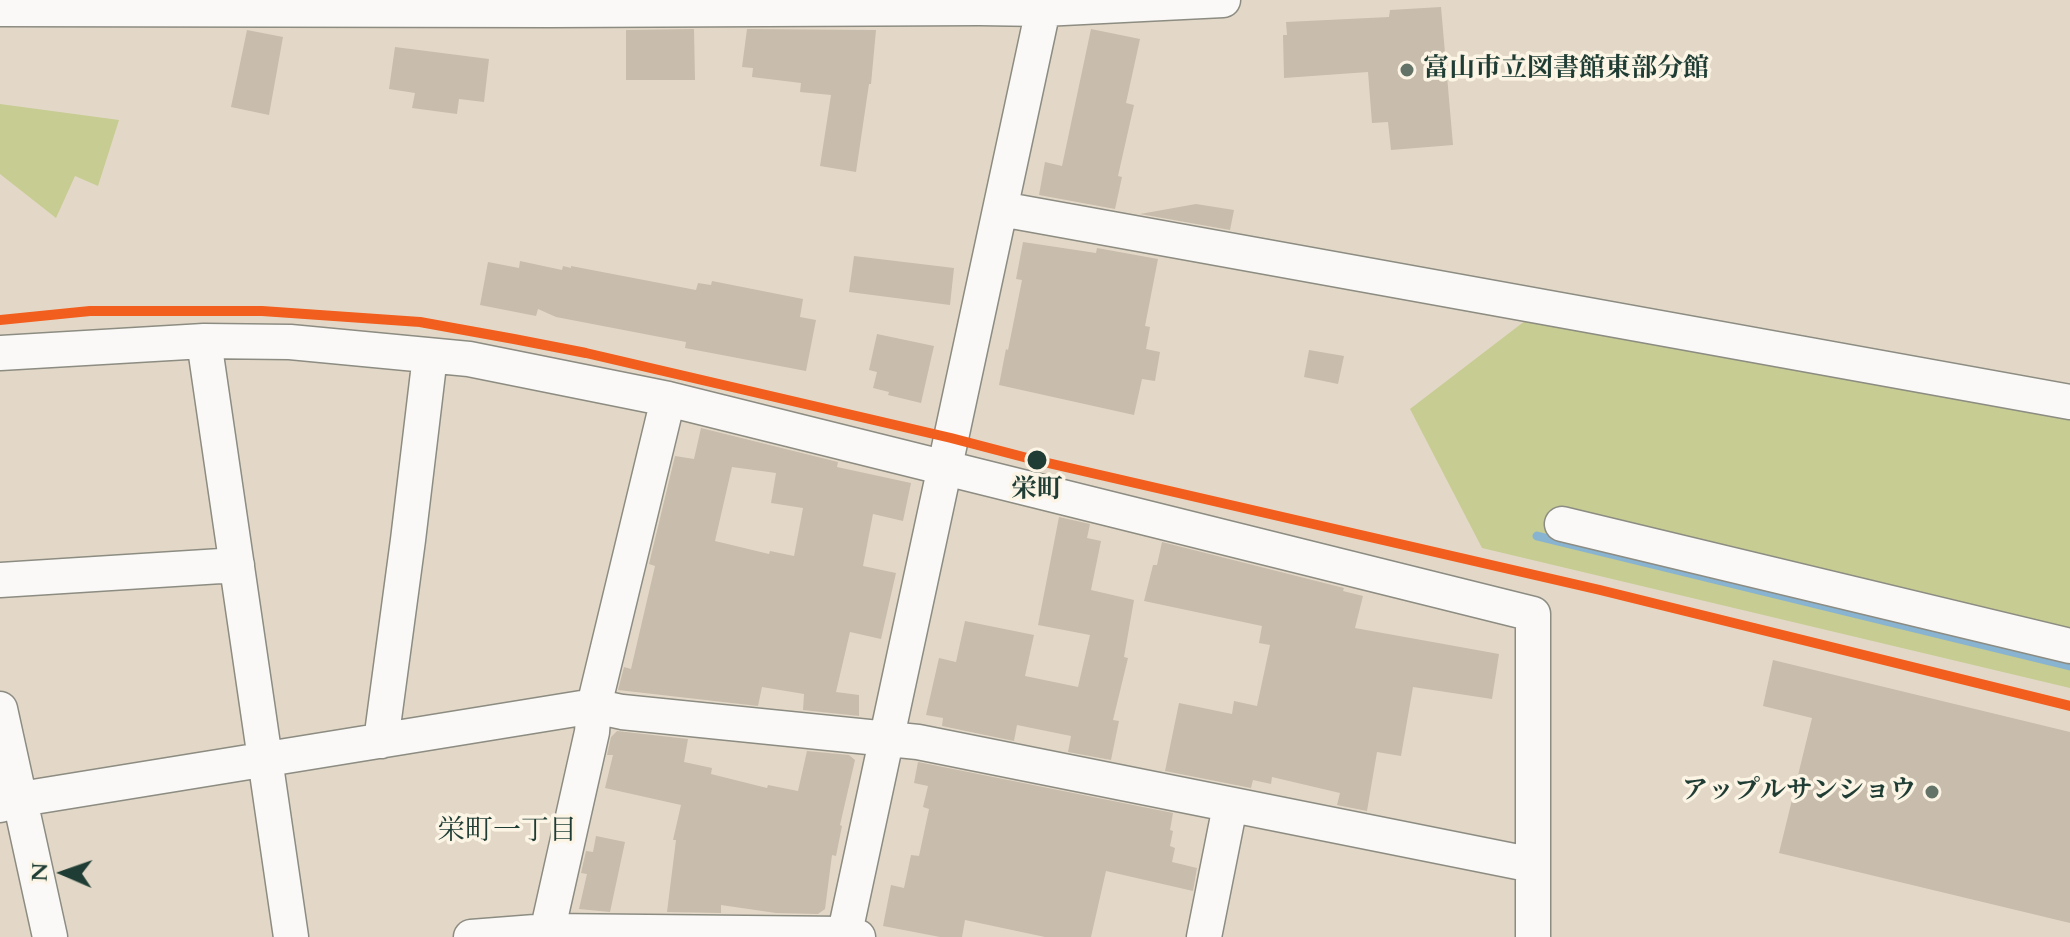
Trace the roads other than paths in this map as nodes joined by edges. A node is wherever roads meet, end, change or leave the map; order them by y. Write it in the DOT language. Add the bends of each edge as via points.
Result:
graph roads {
  1 [pos="1223,0"];
  2 [pos="518,5"];
  3 [pos="1044,5"];
  4 [pos="0,9"];
  5 [pos="1001,209"];
  6 [pos="204,341"];
  7 [pos="0,353"];
  8 [pos="430,356"];
  9 [pos="668,399"];
  10 [pos="2070,402"];
  11 [pos="945,467"];
  12 [pos="1562,524"];
  13 [pos="237,565"];
  14 [pos="0,580"];
  15 [pos="2070,646"];
  16 [pos="594,706"];
  17 [pos="0,709"];
  18 [pos="381,741"];
  19 [pos="886,741"];
  20 [pos="264,759"];
  21 [pos="11,802"];
  22 [pos="1230,806"];
  23 [pos="1533,865"];
  24 [pos="547,934"];
  25 [pos="849,936"];
  26 [pos="50,937"];
  27 [pos="291,937"];
  28 [pos="471,937"];
  29 [pos="1204,937"];
  30 [pos="1533,937"];
  1 -- 3 [label="street"];
  2 -- 3 [label="street"];
  2 -- 4 [label="street"];
  3 -- 5 [label="street"];
  5 -- 10 [label="street"];
  5 -- 11 [label="street"];
  6 -- 7 [label="street"];
  6 -- 8 [label="street" via="290,342"];
  6 -- 13 [label="street"];
  8 -- 9 [label="street"];
  8 -- 18 [label="street"];
  9 -- 11 [label="street"];
  9 -- 16 [label="street"];
  11 -- 19 [label="street"];
  11 -- 23 [label="street" via="1533,614"];
  12 -- 15 [label="street"];
  13 -- 14 [label="street"];
  13 -- 20 [label="street"];
  16 -- 18 [label="street"];
  16 -- 19 [label="street"];
  16 -- 24 [label="street"];
  17 -- 21 [label="street"];
  18 -- 20 [label="street"];
  19 -- 22 [label="street" via="918,742"];
  19 -- 25 [label="street"];
  20 -- 21 [label="street"];
  20 -- 27 [label="street"];
  21 -- 26 [label="street"];
  22 -- 23 [label="street"];
  22 -- 29 [label="street"];
  23 -- 30 [label="street"];
  24 -- 25 [label="street"];
  24 -- 28 [label="street"];
}
